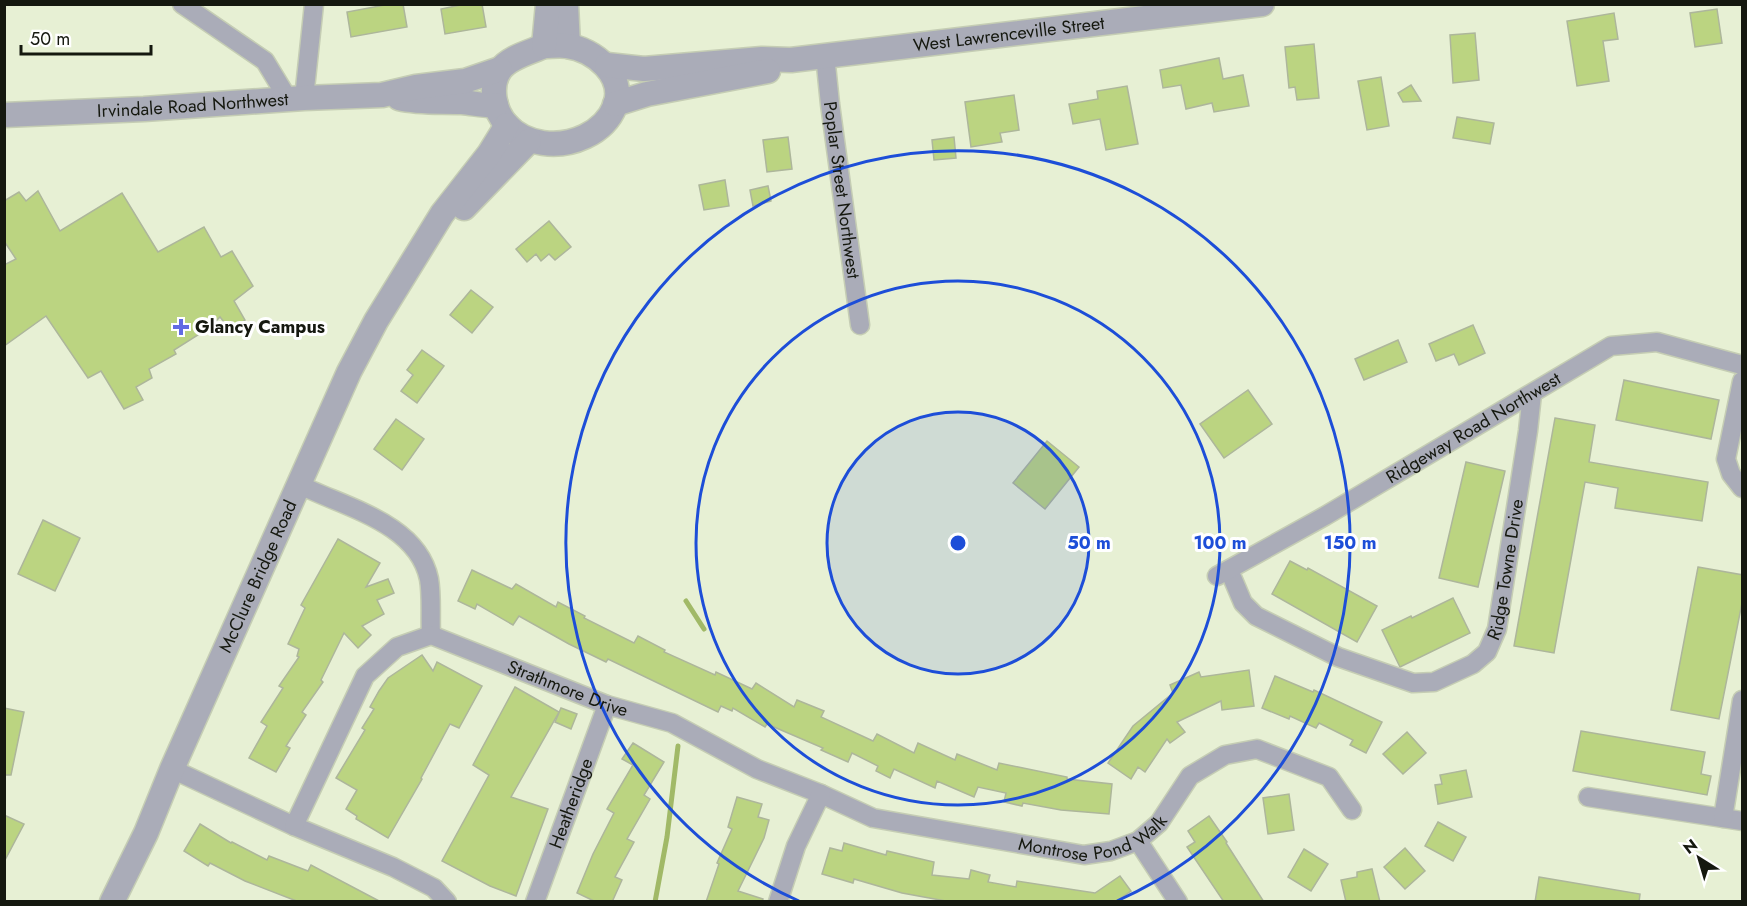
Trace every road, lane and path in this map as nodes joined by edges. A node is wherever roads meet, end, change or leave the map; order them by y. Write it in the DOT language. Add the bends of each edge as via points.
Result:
graph roads {
  1 [pos="182,4"];
  2 [pos="314,4"];
  3 [pos="548,4"];
  4 [pos="566,4"];
  5 [pos="1262,4"];
  6 [pos="556,46"];
  7 [pos="825,55"];
  8 [pos="791,60"];
  9 [pos="607,65"];
  10 [pos="500,69"];
  11 [pos="382,95"];
  12 [pos="296,99"];
  13 [pos="615,104"];
  14 [pos="4,115"];
  15 [pos="501,115"];
  16 [pos="529,141"];
  17 [pos="416,256"];
  18 [pos="860,325"];
  19 [pos="1743,365"];
  20 [pos="1743,381"];
  21 [pos="1532,394"];
  22 [pos="298,484"];
  23 [pos="1743,488"];
  24 [pos="1223,573"];
  25 [pos="431,635"];
  26 [pos="1743,700"];
  27 [pos="607,705"];
  28 [pos="172,769"];
  29 [pos="821,794"];
  30 [pos="1588,797"];
  31 [pos="1352,810"];
  32 [pos="1723,818"];
  33 [pos="1743,821"];
  34 [pos="294,826"];
  35 [pos="1138,841"];
  36 [pos="111,902"];
  37 [pos="447,902"];
  38 [pos="535,902"];
  39 [pos="778,902"];
  40 [pos="1179,902"];
  1 -- 12 [label="street" via="266,61"];
  2 -- 12 [label="street"];
  3 -- 6 [label="street"];
  4 -- 6 [label="street"];
  5 -- 7 [label="street, West Lawrenceville Street"];
  6 -- 9 [label="street" via="589,53"];
  6 -- 10 [label="street" via="518,56"];
  7 -- 8 [label="street, West Lawrenceville Street"];
  7 -- 18 [label="street, Poplar Street Northwest"];
  8 -- 9 [label="street, West Lawrenceville Street" via="644,69"];
  8 -- 13 [label="street, West Lawrenceville Street" via="764,72 647,94"];
  9 -- 13 [label="street" via="616,87"];
  10 -- 11 [label="street, Irvindale Road Northwest" via="465,81"];
  10 -- 15 [label="street" via="494,90"];
  11 -- 12 [label="street, Irvindale Road Northwest"];
  11 -- 15 [label="street, Irvindale Road Northwest" via="416,102 464,102"];
  12 -- 14 [label="street, Irvindale Road Northwest"];
  13 -- 16 [label="street" via="596,130 580,139 555,145"];
  15 -- 16 [label="street"];
  15 -- 17 [label="street, McClure Bridge Road" via="489,154 442,214"];
  16 -- 17 [label="street, McClure Bridge Road"];
  17 -- 22 [label="street, McClure Bridge Road" via="349,372"];
  19 -- 21 [label="street, Ridgeway Road Northwest" via="1657,342 1611,346"];
  20 -- 23 [label="street" via="1726,459 1731,474"];
  21 -- 24 [label="street, Ridgeway Road Northwest"];
  21 -- 24 [label="street, Ridge Towne Drive" via="1497,628 1487,652 1473,664 1434,682 1413,683 1338,657 1256,616"];
  22 -- 25 [label="street" via="382,521 414,545 428,578"];
  22 -- 28 [label="street, McClure Bridge Road"];
  25 -- 27 [label="street, Strathmore Drive"];
  25 -- 34 [label="street" via="397,647 365,676"];
  26 -- 32 [label="street"];
  27 -- 29 [label="street, Strathmore Drive" via="672,723 757,769"];
  27 -- 38 [label="street, Heatheridge"];
  28 -- 34 [label="street"];
  28 -- 36 [label="street, McClure Bridge Road" via="146,833"];
  29 -- 35 [label="street, Montrose Pond Walk" via="873,818 1084,855"];
  29 -- 39 [label="street" via="796,846"];
  30 -- 32 [label="street"];
  31 -- 35 [label="street, Montrose Pond Walk" via="1329,777 1257,749 1225,755 1190,776 1159,823"];
  32 -- 33 [label="street"];
  34 -- 37 [label="street" via="393,867 434,888"];
  35 -- 40 [label="street"];
}
